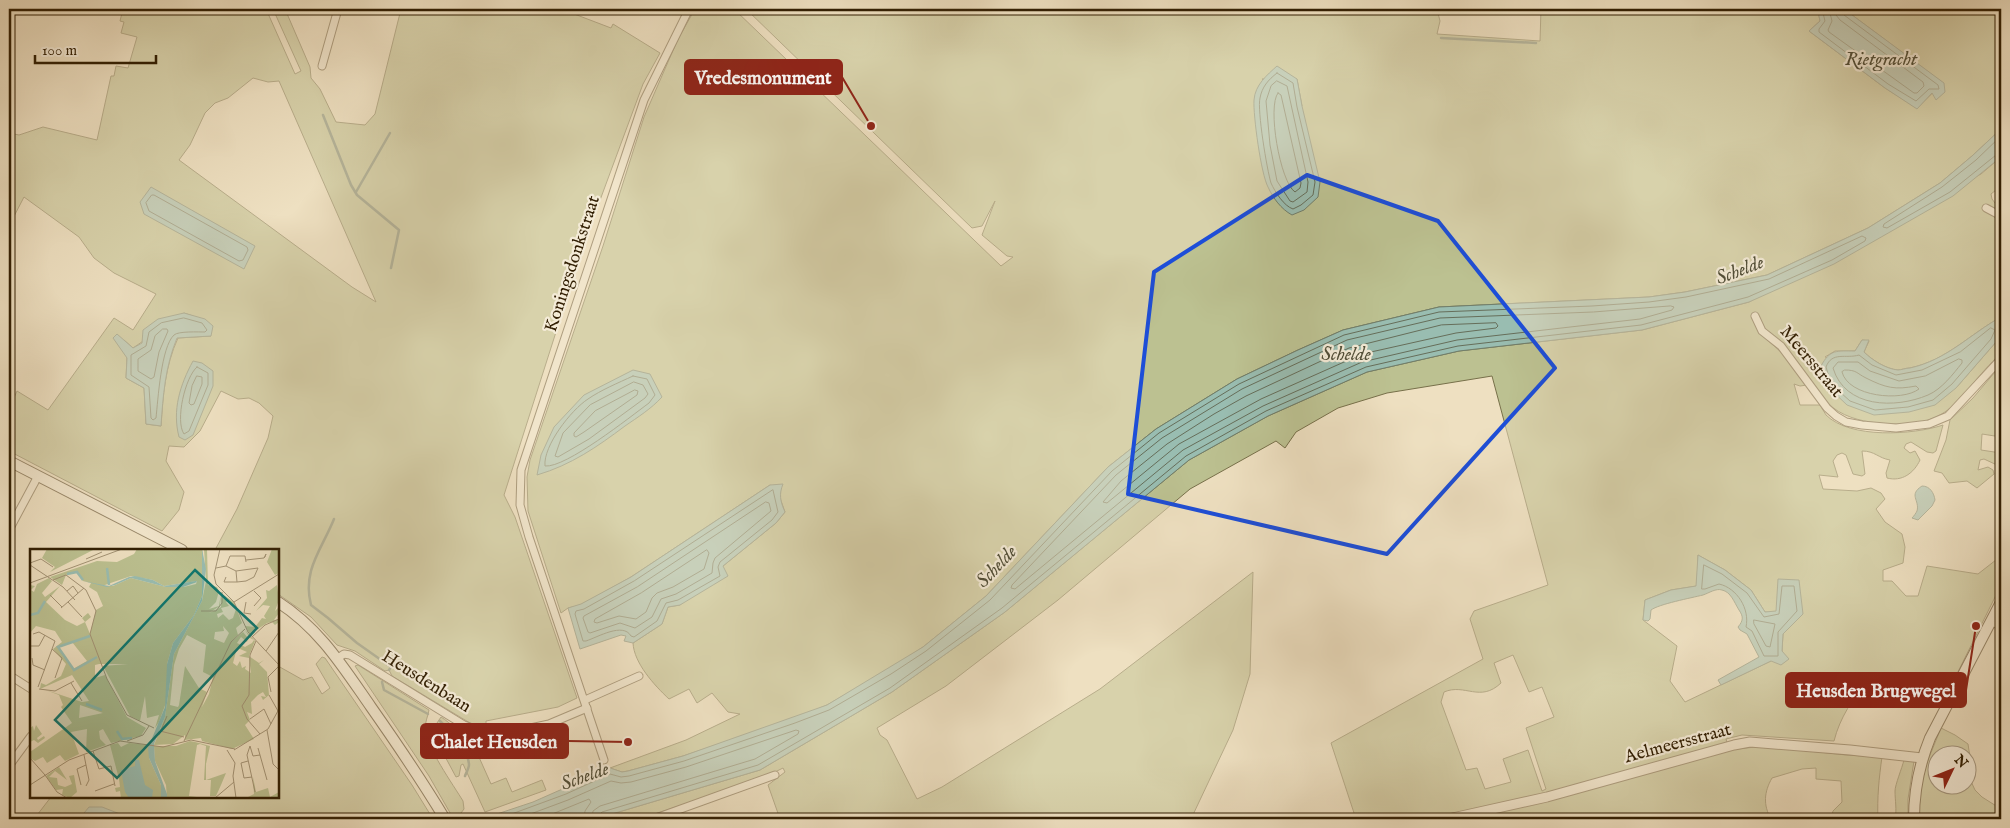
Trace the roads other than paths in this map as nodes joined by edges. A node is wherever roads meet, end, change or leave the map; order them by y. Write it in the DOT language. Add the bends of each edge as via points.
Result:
graph roads {
  1 [pos="338,9"];
  2 [pos="689,9"];
  3 [pos="322,66"];
  4 [pos="1986,208"];
  5 [pos="2001,216"];
  6 [pos="1755,316"];
  7 [pos="2001,358"];
  8 [pos="9,461"];
  9 [pos="38,476"];
  10 [pos="9,530"];
  11 [pos="180,549"];
  12 [pos="2001,602"];
  13 [pos="279,603"];
  14 [pos="1992,621"];
  15 [pos="2001,627"];
  16 [pos="338,658"];
  17 [pos="9,675"];
  18 [pos="639,676"];
  19 [pos="30,688"];
  20 [pos="585,700"];
  21 [pos="587,708"];
  22 [pos="30,737"];
  23 [pos="1922,758"];
  24 [pos="604,760"];
  25 [pos="9,766"];
  26 [pos="775,775"];
  27 [pos="445,819"];
  28 [pos="653,819"];
  29 [pos="1448,819"];
  30 [pos="1914,819"];
  1 -- 3 [label="street"];
  2 -- 20 [label="street, Koningsdonkstraat" via="644,100 521,470 520,505"];
  4 -- 5 [label="street"];
  6 -- 7 [label="street, Meersstraat" via="1762,331 1780,346 1827,408 1846,422 1862,426 1904,428 1929,424 1948,416"];
  8 -- 9 [label="main road"];
  9 -- 10 [label="street"];
  9 -- 11 [label="main road"];
  12 -- 14 [label="main road"];
  13 -- 16 [label="main road" via="306,624"];
  14 -- 15 [label="street"];
  14 -- 23 [label="main road"];
  16 -- 21 [label="street, Heusdenbaan" via="350,655 464,725 481,731 538,727"];
  16 -- 27 [label="main road"];
  17 -- 19 [label="street"];
  18 -- 20 [label="street"];
  20 -- 21 [label="street"];
  21 -- 24 [label="street"];
  22 -- 25 [label="street"];
  23 -- 29 [label="street, Aelmeersstraat" via="1750,742 1547,797"];
  23 -- 30 [label="main road" via="1914,795"];
  26 -- 28 [label="street"];
}
